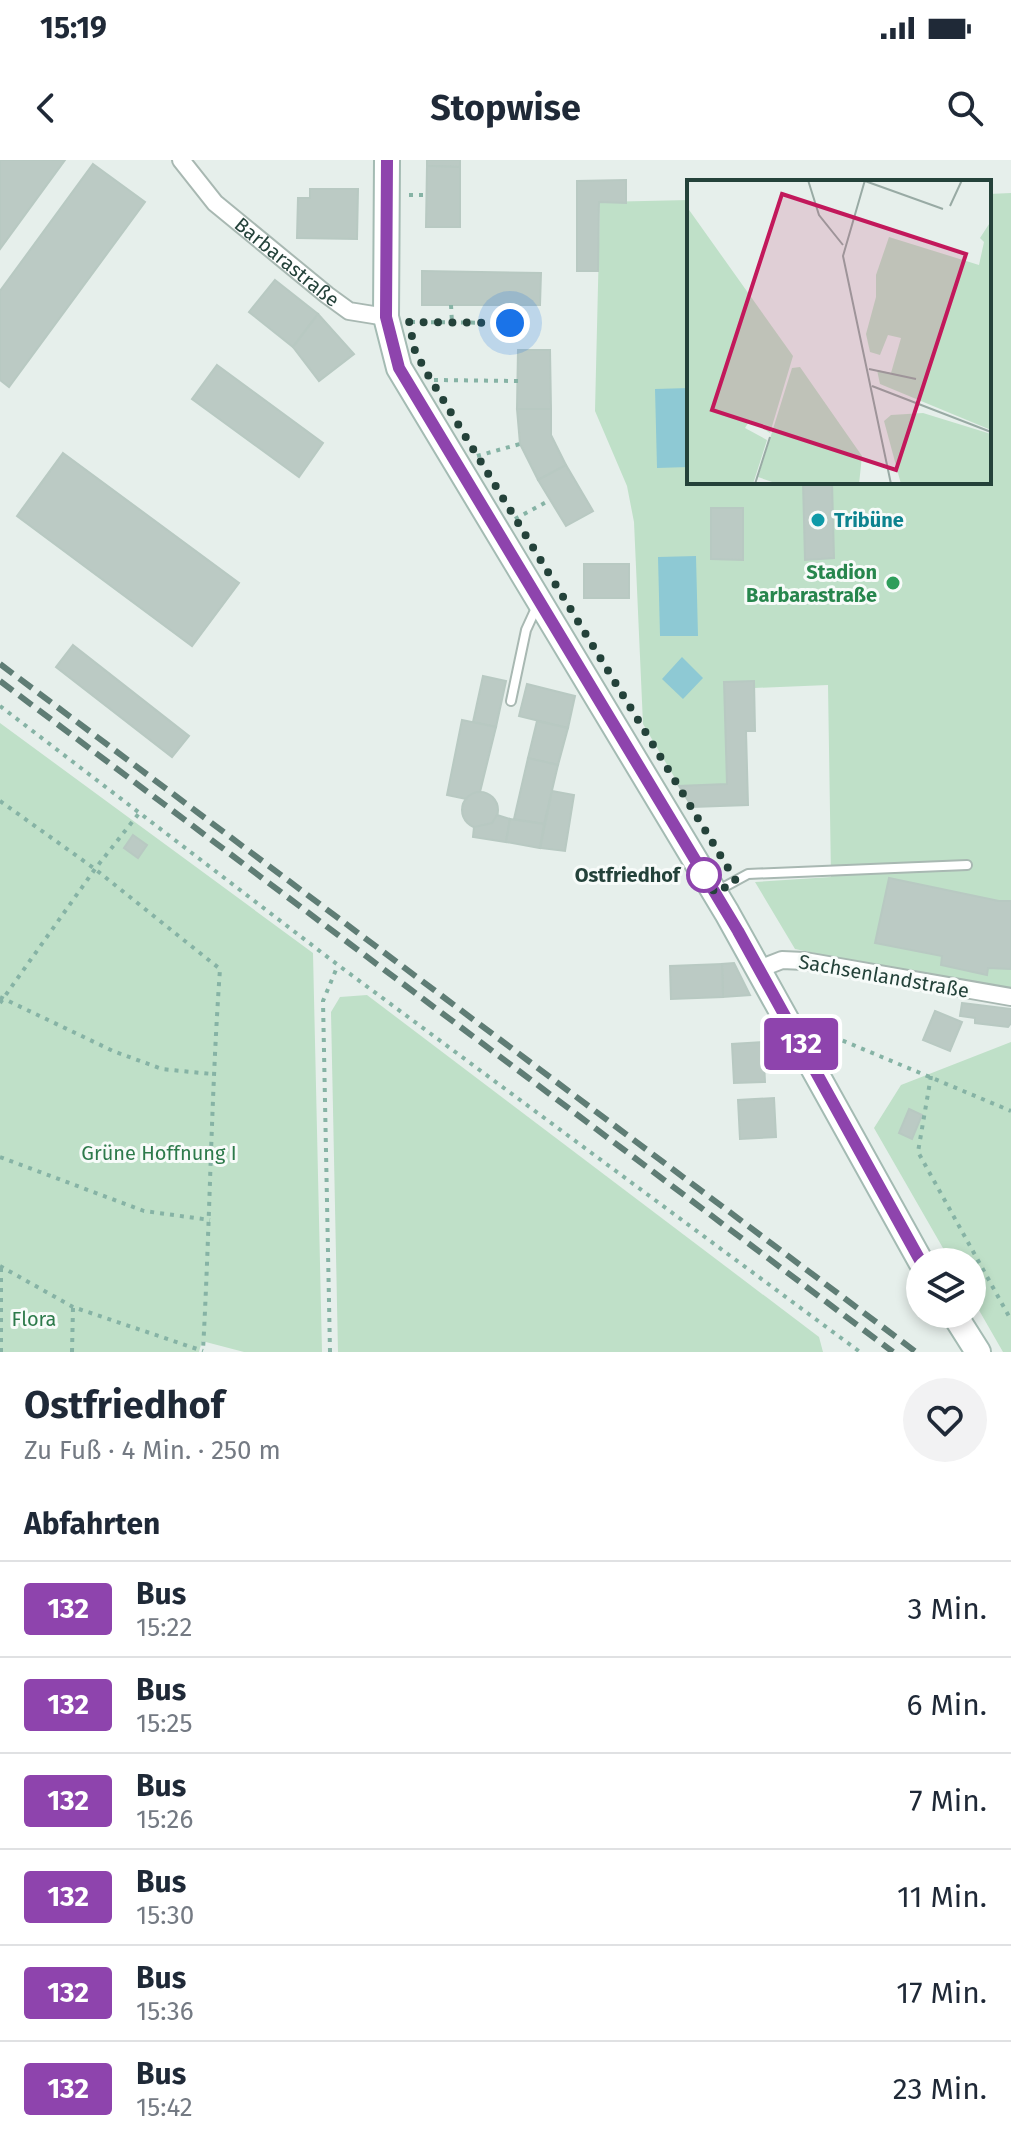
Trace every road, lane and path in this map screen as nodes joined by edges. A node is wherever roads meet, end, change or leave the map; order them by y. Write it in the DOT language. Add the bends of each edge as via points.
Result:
graph roads {
  1 [pos="181,160"];
  2 [pos="387,160"];
  3 [pos="409,183"];
  4 [pos="409,195"];
  5 [pos="427,195"];
  6 [pos="409,209"];
  7 [pos="451,305"];
  8 [pos="510,305"];
  9 [pos="401,317"];
  10 [pos="452,323"];
  11 [pos="409,332"];
  12 [pos="425,370"];
  13 [pos="431,380"];
  14 [pos="518,381"];
  15 [pos="435,387"];
  16 [pos="470,444"];
  17 [pos="520,444"];
  18 [pos="477,456"];
  19 [pos="484,469"];
  20 [pos="550,500"];
  21 [pos="507,506"];
  22 [pos="515,519"];
  23 [pos="522,531"];
  24 [pos="540,601"];
  25 [pos="511,701"];
  26 [pos="0,706"];
  27 [pos="0,801"];
  28 [pos="140,812"];
  29 [pos="967,865"];
  30 [pos="95,869"];
  31 [pos="715,893"];
  32 [pos="338,965"];
  33 [pos="759,969"];
  34 [pos="1011,997"];
  35 [pos="1,999"];
  36 [pos="793,1030"];
  37 [pos="212,1074"];
  38 [pos="931,1076"];
  39 [pos="1011,1111"];
  40 [pos="0,1157"];
  41 [pos="210,1220"];
  42 [pos="913,1248"];
  43 [pos="0,1266"];
  44 [pos="73,1307"];
  45 [pos="1011,1320"];
  46 [pos="963,1328"];
  47 [pos="204,1351"];
  48 [pos="1,1352"];
  49 [pos="72,1352"];
  50 [pos="330,1352"];
  51 [pos="860,1352"];
  52 [pos="978,1352"];
  1 -- 9 [label="street, Barbarastraße" via="215,203 349,311"];
  2 -- 9 [label="street"];
  3 -- 4 [label="path"];
  4 -- 5 [label="path"];
  4 -- 6 [label="path"];
  7 -- 10 [label="path"];
  8 -- 10 [label="path" via="510,323"];
  9 -- 10 [label="path"];
  9 -- 11 [label="path"];
  9 -- 24 [label="street" via="393,352 407,384"];
  12 -- 13 [label="path"];
  13 -- 14 [label="path"];
  13 -- 15 [label="path"];
  16 -- 18 [label="path"];
  17 -- 18 [label="path"];
  18 -- 19 [label="path"];
  20 -- 22 [label="path"];
  21 -- 22 [label="path"];
  22 -- 23 [label="path"];
  24 -- 25 [label="lane" via="526,630"];
  24 -- 31 [label="street"];
  26 -- 28 [label="path"];
  27 -- 30 [label="path"];
  28 -- 30 [label="path"];
  28 -- 32 [label="path"];
  29 -- 31 [label="lane" via="748,874"];
  30 -- 35 [label="path"];
  30 -- 37 [label="path" via="220,969"];
  31 -- 33 [label="street"];
  32 -- 50 [label="path" via="323,1001"];
  32 -- 51 [label="path"];
  33 -- 34 [label="street, Sachsenlandstraße" via="782,960 805,961"];
  33 -- 36 [label="street"];
  35 -- 37 [label="path" via="162,1069"];
  36 -- 38 [label="path" via="822,1029"];
  36 -- 42 [label="street"];
  37 -- 41 [label="path"];
  38 -- 39 [label="path"];
  38 -- 45 [label="path" via="918,1152"];
  40 -- 41 [label="path" via="144,1211"];
  41 -- 47 [label="path"];
  43 -- 44 [label="path"];
  43 -- 48 [label="path"];
  44 -- 47 [label="path"];
  44 -- 49 [label="path"];
  46 -- 52 [label="street"];
}
